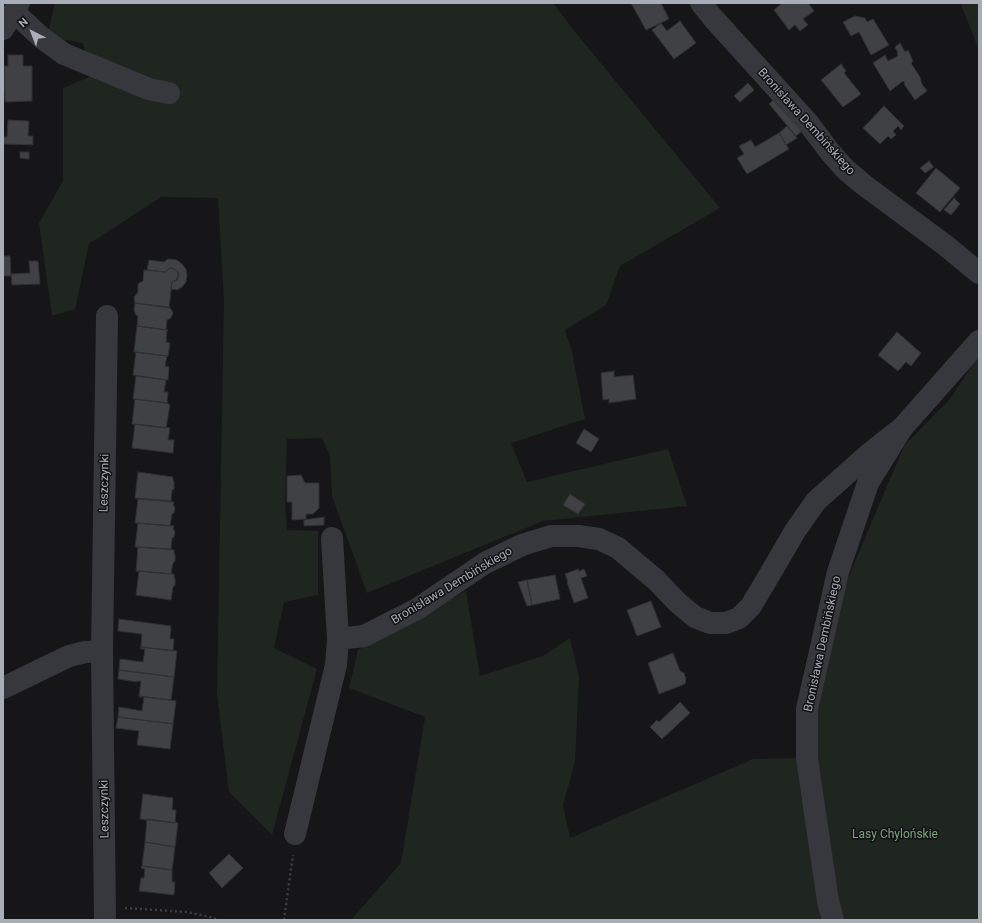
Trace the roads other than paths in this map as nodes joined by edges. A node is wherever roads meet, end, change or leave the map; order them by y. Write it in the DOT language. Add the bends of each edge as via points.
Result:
graph roads {
  1 [pos="701,3"];
  2 [pos="12,15"];
  3 [pos="169,93"];
  4 [pos="979,273"];
  5 [pos="107,316"];
  6 [pos="979,341"];
  7 [pos="902,428"];
  8 [pos="332,538"];
  9 [pos="338,640"];
  10 [pos="102,651"];
  11 [pos="3,688"];
  12 [pos="295,834"];
  13 [pos="105,913"];
  14 [pos="833,920"];
  1 -- 4 [label="street, Bronisława Dembińskiego" via="809,124 845,169"];
  2 -- 3 [label="street" via="64,54 149,89"];
  5 -- 10 [label="street, Leszczynki"];
  6 -- 7 [label="street, Bronisława Dembińskiego"];
  7 -- 9 [label="street, Bronisława Dembińskiego" via="816,501 795,531 751,606 739,618 726,623 710,623 695,616 618,548 599,539 551,536 522,545 485,563 417,609 364,636"];
  7 -- 14 [label="street, Bronisława Dembińskiego" via="868,483 850,535 838,572 807,709 807,760"];
  8 -- 9 [label="street"];
  9 -- 12 [label="street" via="336,664"];
  10 -- 11 [label="street" via="69,656"];
  10 -- 13 [label="street, Leszczynki"];
}
